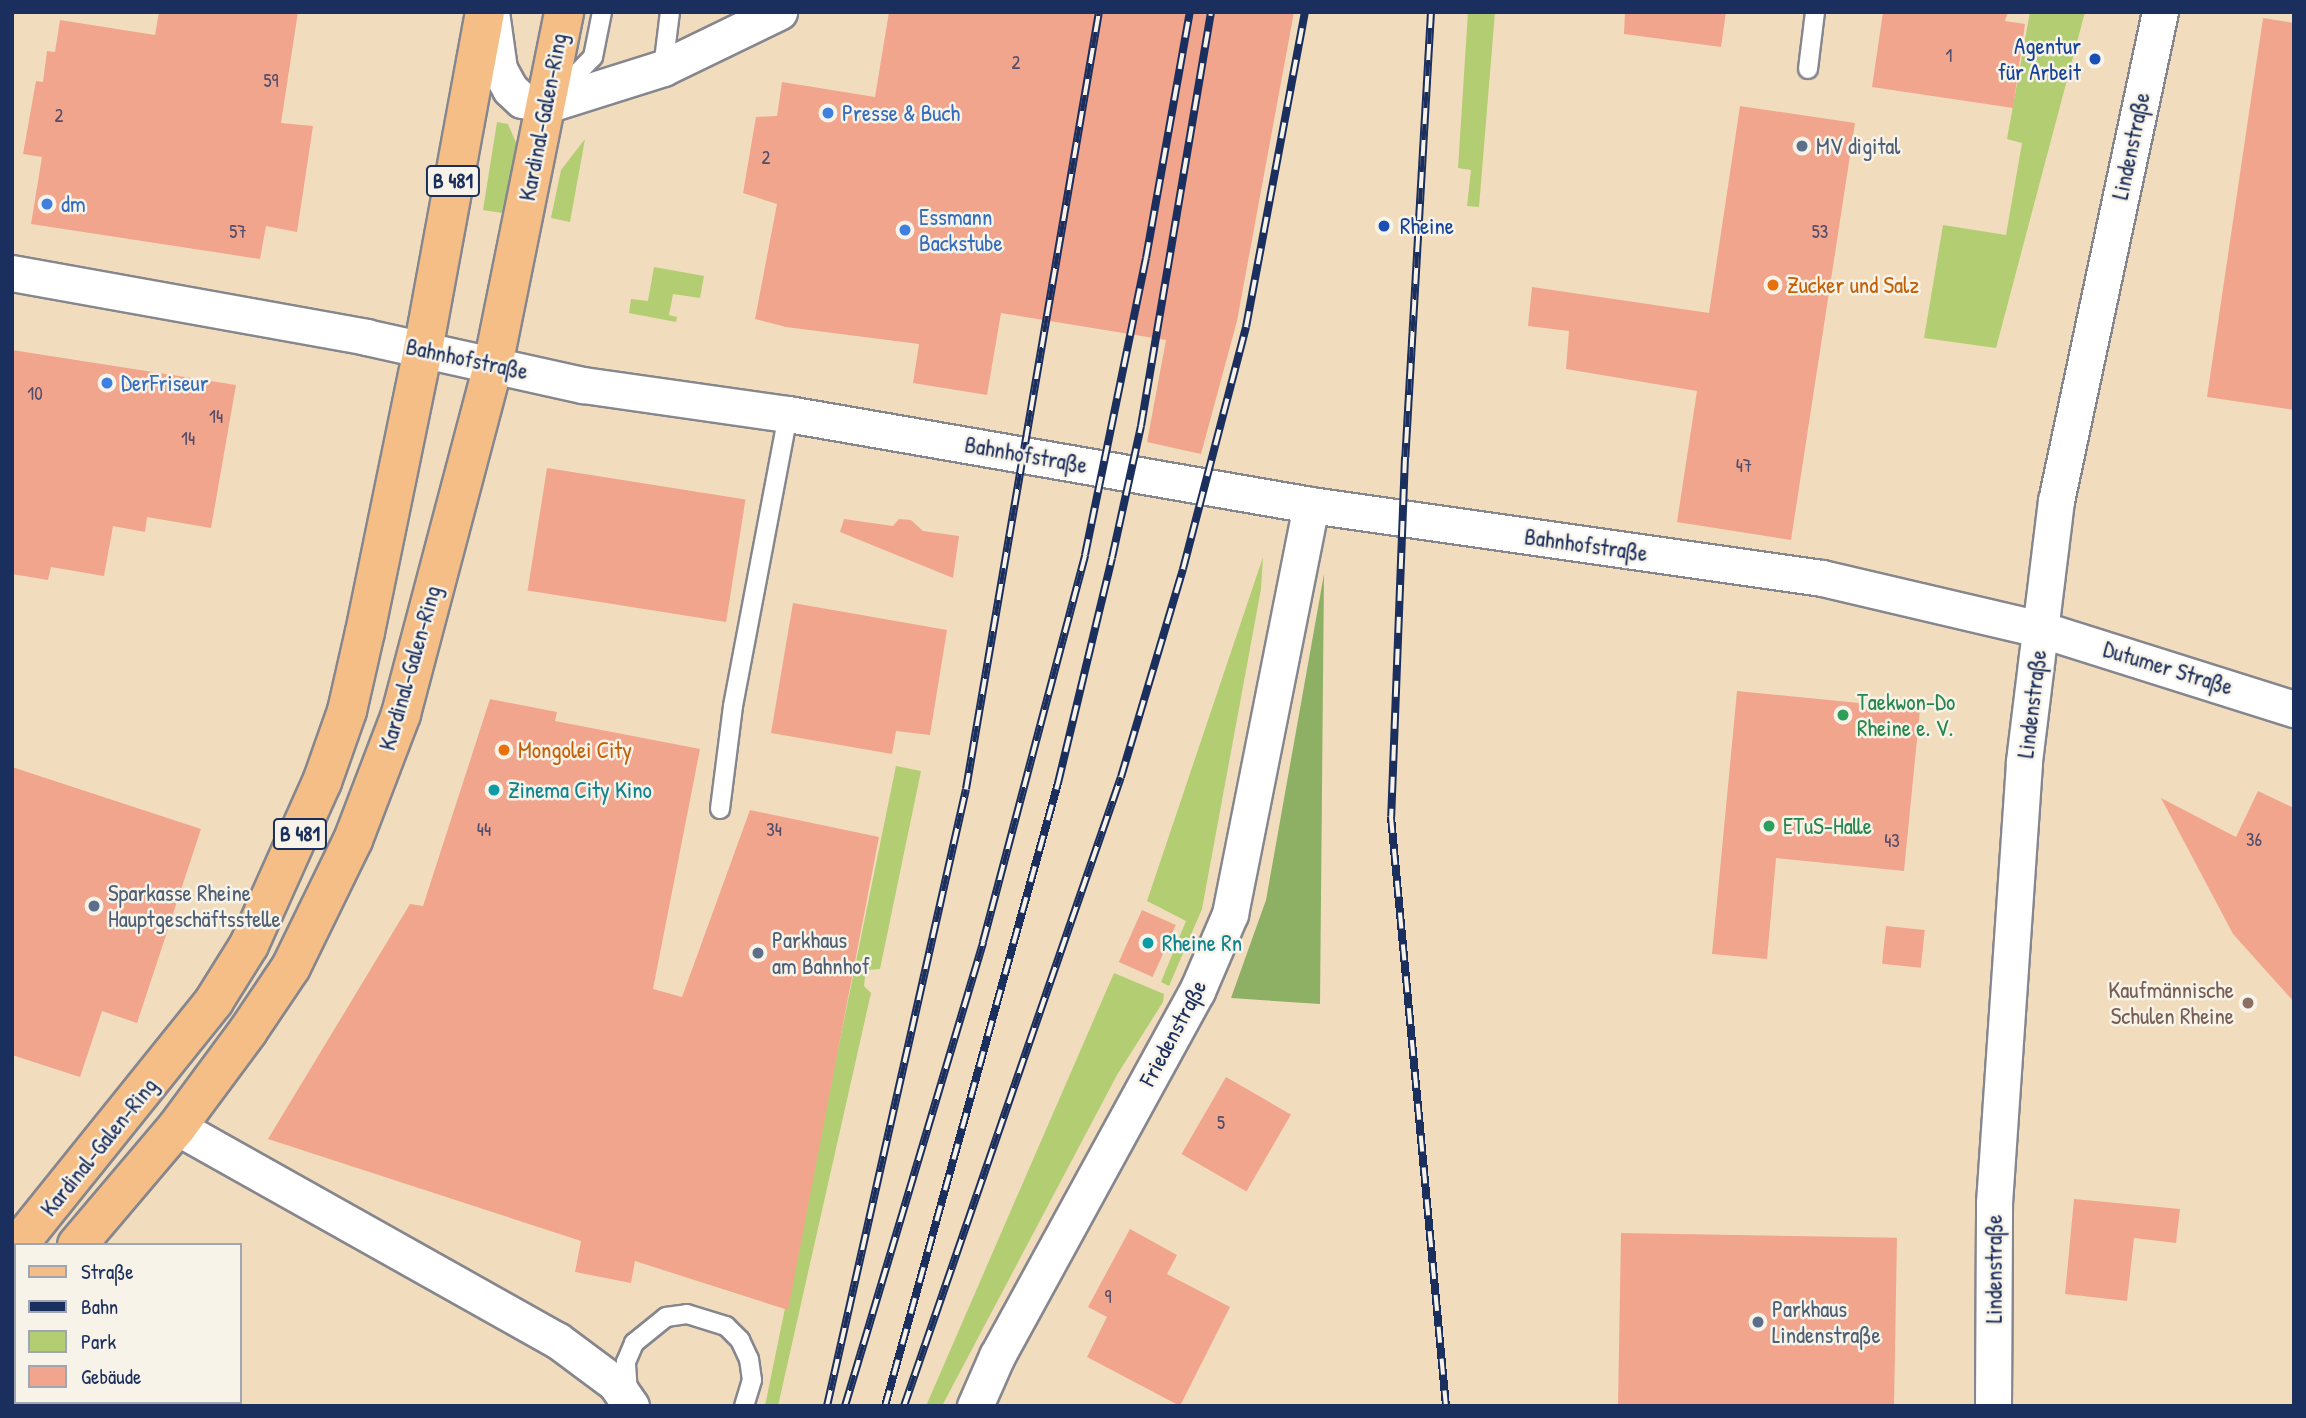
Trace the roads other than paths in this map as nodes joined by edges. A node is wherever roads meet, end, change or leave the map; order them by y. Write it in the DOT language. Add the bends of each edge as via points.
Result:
graph roads {
  1 [pos="485,12"];
  2 [pos="491,12"];
  3 [pos="564,12"];
  4 [pos="602,12"];
  5 [pos="670,12"];
  6 [pos="779,12"];
  7 [pos="1815,12"];
  8 [pos="2160,12"];
  9 [pos="663,68"];
  10 [pos="1808,69"];
  11 [pos="546,105"];
  12 [pos="12,273"];
  13 [pos="424,350"];
  14 [pos="493,365"];
  15 [pos="788,414"];
  16 [pos="1311,505"];
  17 [pos="2040,629"];
  18 [pos="2294,709"];
  19 [pos="720,808"];
  20 [pos="177,1127"];
  21 [pos="19,1243"];
  22 [pos="79,1243"];
  23 [pos="631,1405"];
  24 [pos="744,1406"];
  25 [pos="975,1406"];
  26 [pos="1993,1406"];
  1 -- 13 [label="main road, Kardinal-Galen-Ring / B 481"];
  2 -- 11 [label="street" via="499,69 510,89 522,100"];
  3 -- 11 [label="main road, Kardinal-Galen-Ring / B 481"];
  4 -- 11 [label="lane" via="593,57"];
  5 -- 9 [label="lane"];
  6 -- 9 [label="street"];
  7 -- 10 [label="lane"];
  8 -- 17 [label="street, Lindenstraße" via="2056,501"];
  9 -- 11 [label="street"];
  11 -- 14 [label="main road, Kardinal-Galen-Ring / B 481"];
  12 -- 13 [label="street, Bahnhofstraße"];
  13 -- 14 [label="street, Bahnhofstraße"];
  13 -- 21 [label="main road, Kardinal-Galen-Ring / B 481" via="347,711 292,852 249,945 214,1001"];
  14 -- 15 [label="street, Bahnhofstraße" via="606,388"];
  14 -- 20 [label="main road, Kardinal-Galen-Ring / B 481" via="401,714 353,840 290,967"];
  15 -- 16 [label="street, Bahnhofstraße"];
  15 -- 19 [label="lane" via="733,706"];
  16 -- 17 [label="street, Bahnhofstraße" via="1822,578"];
  16 -- 25 [label="street, Friedenstraße" via="1230,914 1197,990 997,1356"];
  17 -- 18 [label="street, Dutumer Straße"];
  17 -- 26 [label="street, Lindenstraße" via="2024,761 1994,1203"];
  20 -- 22 [label="main road, Kardinal-Galen-Ring / B 481"];
  20 -- 23 [label="street" via="557,1340 615,1383"];
  23 -- 24 [label="lane" via="626,1362 634,1343 666,1317 687,1314 726,1326 740,1340 750,1359 752,1380"];
}
